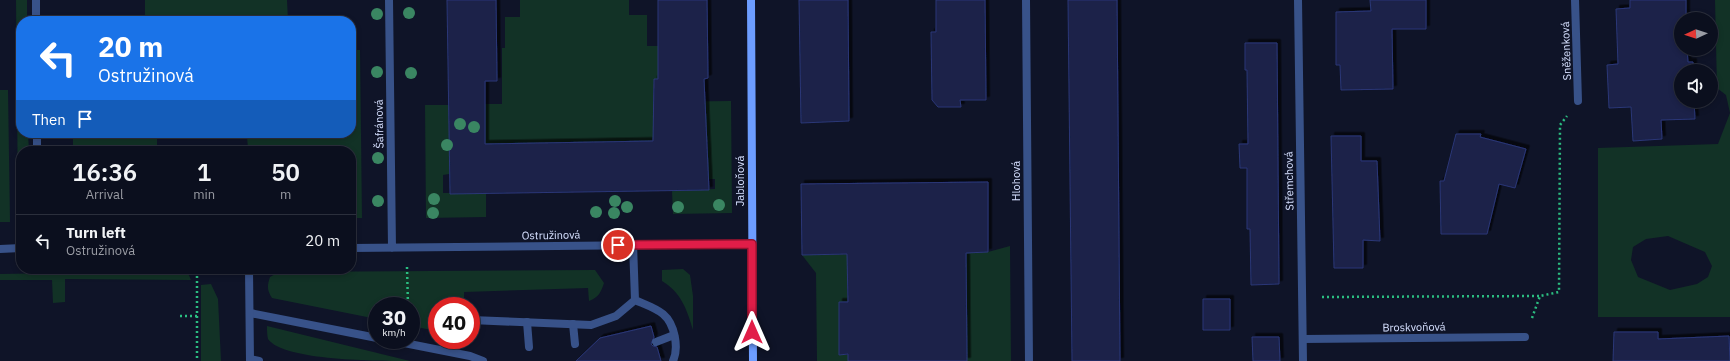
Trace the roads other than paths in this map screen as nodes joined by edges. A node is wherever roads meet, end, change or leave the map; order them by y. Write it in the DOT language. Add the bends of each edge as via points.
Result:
graph roads {
  1 [pos="36,0"];
  2 [pos="389,0"];
  3 [pos="751,0"];
  4 [pos="1026,0"];
  5 [pos="1298,0"];
  6 [pos="1575,0"];
  7 [pos="36,16"];
  8 [pos="1578,101"];
  9 [pos="634,244"];
  10 [pos="752,244"];
  11 [pos="16,248"];
  12 [pos="356,248"];
  13 [pos="392,248"];
  14 [pos="0,249"];
  15 [pos="249,274"];
  16 [pos="635,300"];
  17 [pos="250,313"];
  18 [pos="480,320"];
  19 [pos="527,322"];
  20 [pos="573,324"];
  21 [pos="674,335"];
  22 [pos="368,336"];
  23 [pos="1525,337"];
  24 [pos="1303,339"];
  25 [pos="656,342"];
  26 [pos="575,344"];
  27 [pos="420,346"];
  28 [pos="529,347"];
  29 [pos="250,360"];
  30 [pos="259,361"];
  31 [pos="483,361"];
  32 [pos="673,361"];
  33 [pos="753,361"];
  34 [pos="1028,361"];
  35 [pos="1303,361"];
  1 -- 7 [label="street"];
  2 -- 13 [label="street, Šafránová"];
  3 -- 10 [label="street, Jabloňová"];
  4 -- 34 [label="street, Hlohová"];
  5 -- 24 [label="street, Střemchová"];
  6 -- 8 [label="street, Sněženková"];
  9 -- 10 [label="street, Ostružinová"];
  9 -- 13 [label="street, Ostružinová"];
  9 -- 16 [label="street"];
  10 -- 33 [label="street, Jabloňová"];
  11 -- 14 [label="street"];
  12 -- 13 [label="street, Ostružinová"];
  15 -- 17 [label="street"];
  16 -- 20 [label="street" via="616,316 591,325"];
  16 -- 21 [label="street" via="664,314"];
  17 -- 22 [label="street"];
  17 -- 29 [label="street"];
  18 -- 19 [label="street"];
  19 -- 20 [label="street"];
  19 -- 28 [label="street"];
  20 -- 26 [label="street"];
  21 -- 25 [label="street"];
  21 -- 32 [label="street" via="676,343"];
  23 -- 24 [label="street, Broskvoňová"];
  24 -- 35 [label="street, Střemchová"];
  27 -- 31 [label="street, bridge"];
  29 -- 30 [label="street"];
}
